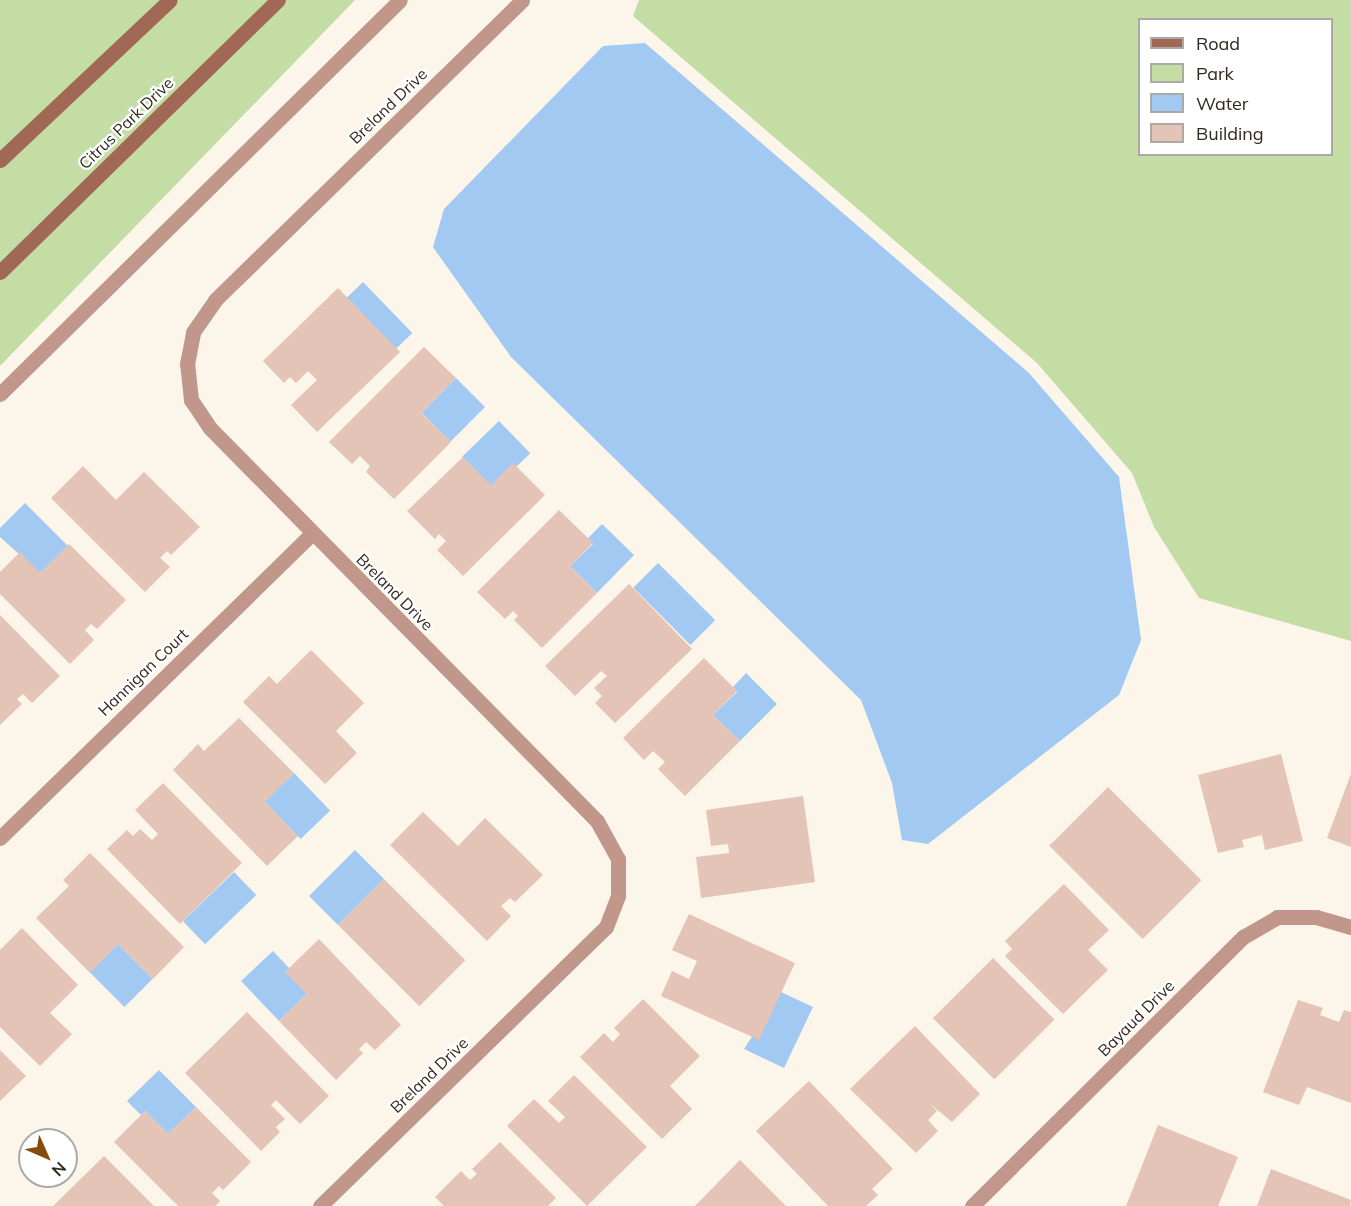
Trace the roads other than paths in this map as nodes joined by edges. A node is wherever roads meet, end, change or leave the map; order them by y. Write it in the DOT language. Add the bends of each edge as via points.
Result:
graph roads {
  1 [pos="170,0"];
  2 [pos="278,0"];
  3 [pos="400,0"];
  4 [pos="522,0"];
  5 [pos="0,160"];
  6 [pos="0,272"];
  7 [pos="0,394"];
  8 [pos="312,533"];
  9 [pos="0,837"];
  10 [pos="1351,927"];
  11 [pos="320,1206"];
  12 [pos="972,1206"];
  1 -- 5 [label="street"];
  2 -- 6 [label="street, Citrus Park Drive"];
  3 -- 7 [label="street"];
  4 -- 8 [label="street, Breland Drive" via="215,300 193,332 186,364 191,400 210,428"];
  8 -- 9 [label="street, Hannigan Court"];
  8 -- 11 [label="street, Breland Drive" via="597,821 618,859 618,896 606,927"];
  10 -- 12 [label="street, Bayaud Drive" via="1316,917 1277,917 1243,937"];
}
